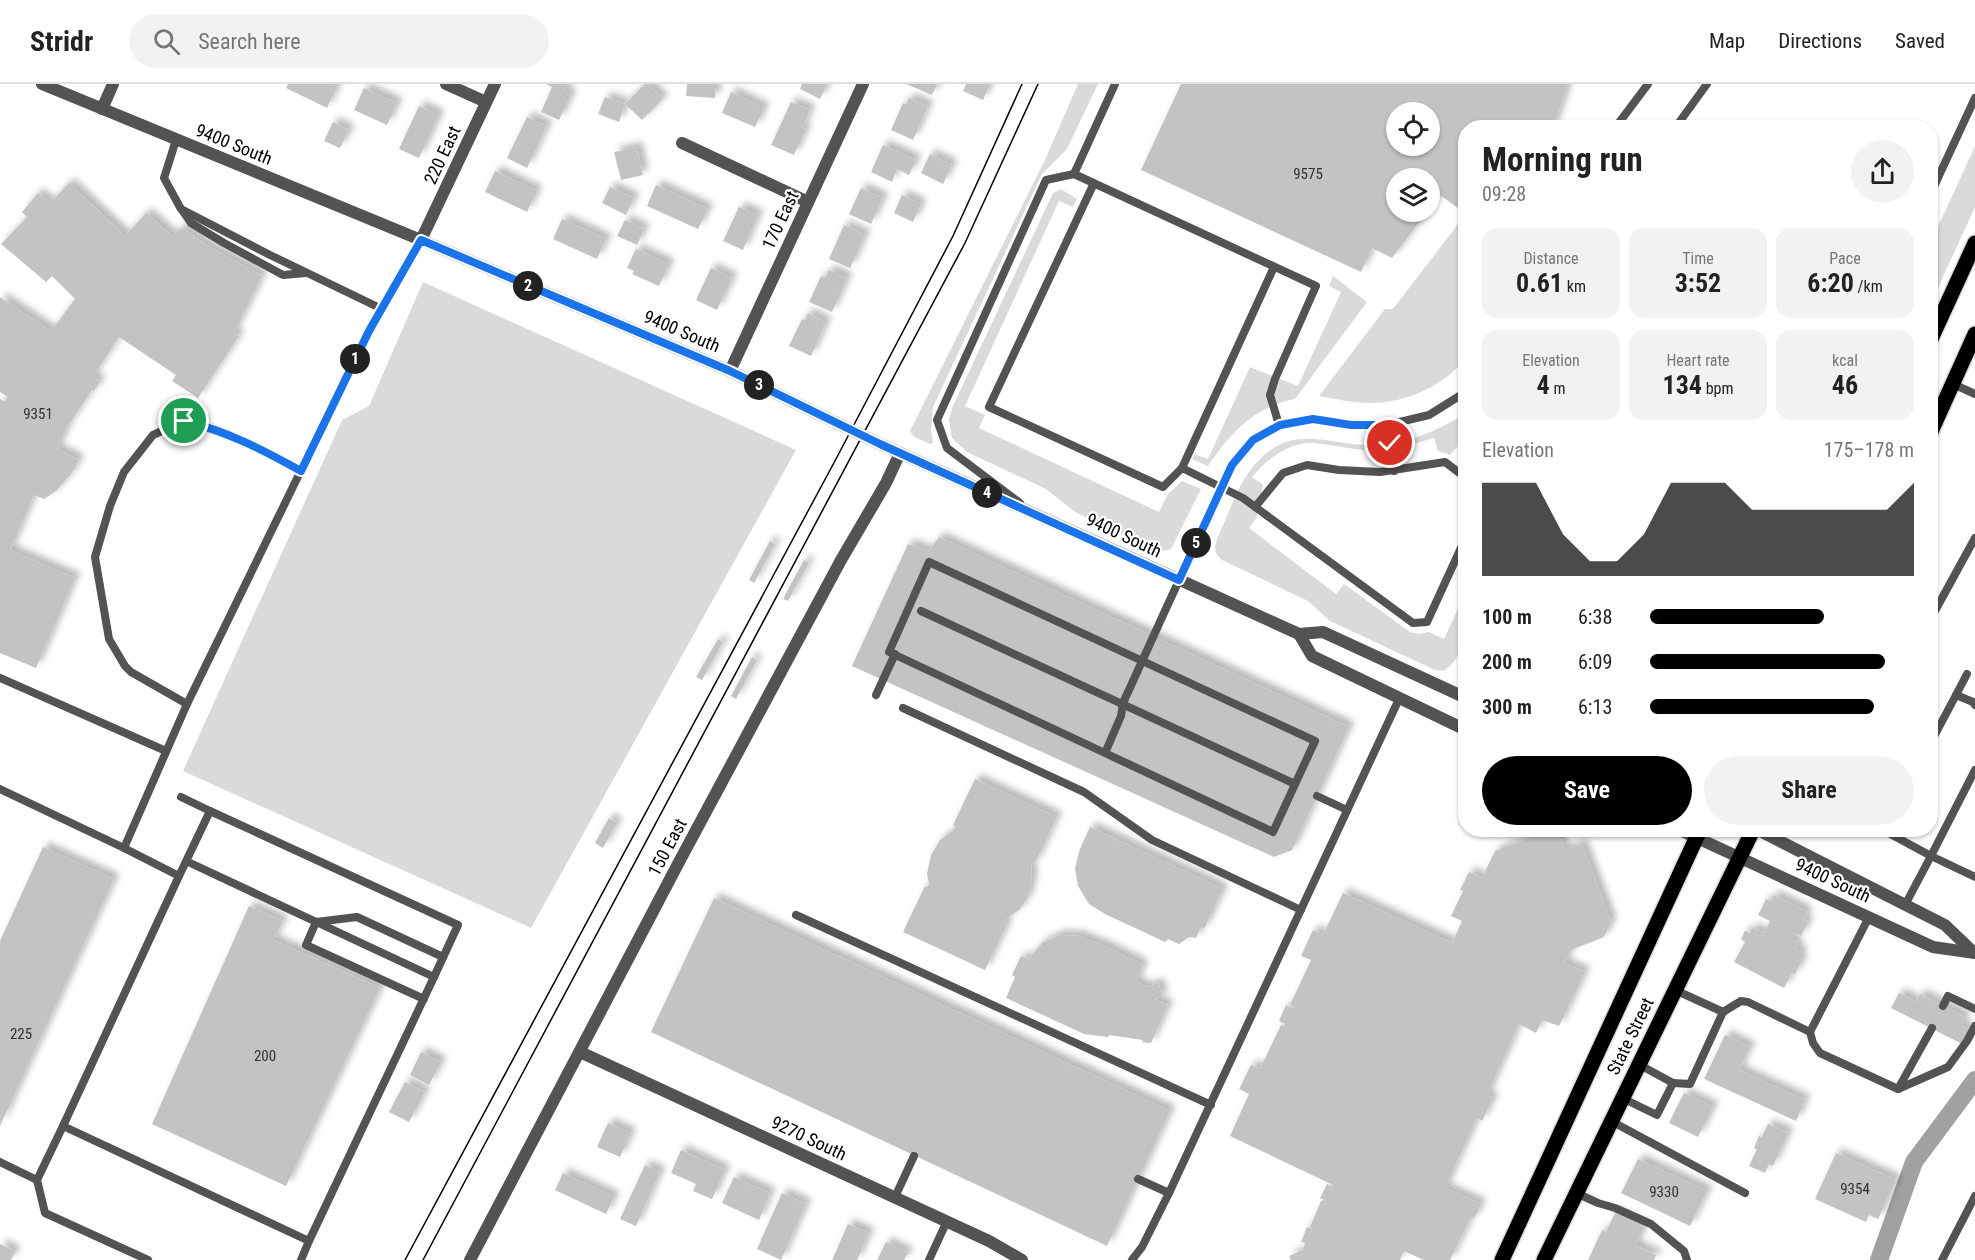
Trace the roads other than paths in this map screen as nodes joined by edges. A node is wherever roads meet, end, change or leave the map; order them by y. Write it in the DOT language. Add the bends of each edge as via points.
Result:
graph roads {
  1 [pos="42,84"];
  2 [pos="113,84"];
  3 [pos="446,84"];
  4 [pos="495,84"];
  5 [pos="863,84"];
  6 [pos="1115,84"];
  7 [pos="1648,84"];
  8 [pos="1707,84"];
  9 [pos="1975,98"];
  10 [pos="486,102"];
  11 [pos="102,109"];
  12 [pos="1621,120"];
  13 [pos="1681,120"];
  14 [pos="176,140"];
  15 [pos="682,143"];
  16 [pos="1074,174"];
  17 [pos="1938,178"];
  18 [pos="1094,183"];
  19 [pos="808,202"];
  20 [pos="182,208"];
  21 [pos="421,240"];
  22 [pos="1975,243"];
  23 [pos="1274,267"];
  24 [pos="306,273"];
  25 [pos="382,309"];
  26 [pos="1938,324"];
  27 [pos="1975,334"];
  28 [pos="730,371"];
  29 [pos="1953,384"];
  30 [pos="1975,394"];
  31 [pos="1458,397"];
  32 [pos="1938,417"];
  33 [pos="1280,425"];
  34 [pos="1387,425"];
  35 [pos="900,453"];
  36 [pos="1182,468"];
  37 [pos="301,471"];
  38 [pos="1394,471"];
  39 [pos="1458,472"];
  40 [pos="1222,488"];
  41 [pos="1255,507"];
  42 [pos="1035,514"];
  43 [pos="1975,538"];
  44 [pos="1458,554"];
  45 [pos="1179,580"];
  46 [pos="1938,605"];
  47 [pos="921,611"];
  48 [pos="1299,634"];
  49 [pos="895,654"];
  50 [pos="1142,660"];
  51 [pos="1967,674"];
  52 [pos="0,678"];
  53 [pos="1458,694"];
  54 [pos="1956,694"];
  55 [pos="876,695"];
  56 [pos="1399,699"];
  57 [pos="1123,703"];
  58 [pos="187,704"];
  59 [pos="1975,705"];
  60 [pos="903,708"];
  61 [pos="1458,726"];
  62 [pos="1938,729"];
  63 [pos="166,751"];
  64 [pos="1105,753"];
  65 [pos="1975,770"];
  66 [pos="1295,784"];
  67 [pos="0,789"];
  68 [pos="1317,796"];
  69 [pos="181,797"];
  70 [pos="1347,810"];
  71 [pos="210,811"];
  72 [pos="1696,837"];
  73 [pos="1705,837"];
  74 [pos="1750,837"];
  75 [pos="1772,837"];
  76 [pos="1897,837"];
  77 [pos="124,848"];
  78 [pos="1741,856"];
  79 [pos="1931,856"];
  80 [pos="186,861"];
  81 [pos="179,876"];
  82 [pos="1975,877"];
  83 [pos="1905,905"];
  84 [pos="1301,910"];
  85 [pos="796,915"];
  86 [pos="1869,917"];
  87 [pos="316,922"];
  88 [pos="1974,952"];
  89 [pos="443,957"];
  90 [pos="434,977"];
  91 [pos="1675,990"];
  92 [pos="424,999"];
  93 [pos="1943,1006"];
  94 [pos="1975,1009"];
  95 [pos="1723,1012"];
  96 [pos="1975,1026"];
  97 [pos="1932,1028"];
  98 [pos="1810,1032"];
  99 [pos="580,1052"];
  100 [pos="1638,1064"];
  101 [pos="1673,1083"];
  102 [pos="1898,1089"];
  103 [pos="1622,1098"];
  104 [pos="1211,1105"];
  105 [pos="1611,1120"];
  106 [pos="63,1126"];
  107 [pos="914,1156"];
  108 [pos="0,1162"];
  109 [pos="1138,1179"];
  110 [pos="37,1180"];
  111 [pos="1169,1193"];
  112 [pos="1576,1193"];
  113 [pos="1745,1193"];
  114 [pos="895,1197"];
  115 [pos="1975,1197"];
  116 [pos="947,1221"];
  117 [pos="309,1241"];
  118 [pos="148,1260"];
  119 [pos="300,1260"];
  120 [pos="470,1260"];
  121 [pos="929,1260"];
  122 [pos="1022,1260"];
  123 [pos="1132,1260"];
  124 [pos="1502,1260"];
  125 [pos="1544,1260"];
  126 [pos="1687,1260"];
  127 [pos="1942,1260"];
  1 -- 11 [label="street, 9400 South"];
  2 -- 11 [label="street"];
  3 -- 10 [label="street"];
  4 -- 10 [label="street, 220 East"];
  5 -- 19 [label="street, 170 East"];
  6 -- 16 [label="lane"];
  7 -- 12 [label="lane"];
  8 -- 13 [label="lane"];
  9 -- 17 [label="lane"];
  10 -- 21 [label="street, 220 East"];
  11 -- 14 [label="street, 9400 South"];
  14 -- 20 [label="lane" via="164,178"];
  14 -- 21 [label="street, 9400 South"];
  15 -- 19 [label="street"];
  16 -- 18 [label="lane"];
  16 -- 42 [label="lane" via="1046,180 937,420 947,448"];
  18 -- 23 [label="lane"];
  18 -- 36 [label="lane" via="989,406 1163,487"];
  19 -- 28 [label="street, 170 East"];
  20 -- 24 [label="lane"];
  20 -- 24 [label="lane" via="191,223 283,275"];
  21 -- 25 [label="lane"];
  21 -- 28 [label="street, 9400 South"];
  22 -- 26 [label="main road"];
  23 -- 33 [label="lane" via="1316,286 1270,395"];
  23 -- 36 [label="lane"];
  24 -- 25 [label="lane"];
  25 -- 37 [label="lane"];
  27 -- 29 [label="main road"];
  28 -- 35 [label="street, 9400 South"];
  29 -- 30 [label="lane"];
  29 -- 32 [label="main road"];
  31 -- 34 [label="lane" via="1429,415"];
  33 -- 34 [label="lane" via="1313,419"];
  33 -- 40 [label="lane" via="1253,440 1232,465"];
  34 -- 38 [label="lane"];
  35 -- 42 [label="street, 9400 South"];
  35 -- 99 [label="street, 150 East"];
  36 -- 40 [label="lane"];
  37 -- 58 [label="lane"];
  37 -- 58 [label="lane" via="254,445 211,427 184,421 153,435 124,472 94,557 109,639 131,672"];
  38 -- 39 [label="lane" via="1445,462"];
  38 -- 41 [label="lane" via="1307,465 1283,473"];
  40 -- 41 [label="lane"];
  40 -- 45 [label="lane"];
  41 -- 44 [label="lane" via="1413,623 1427,622"];
  42 -- 45 [label="street, 9400 South"];
  43 -- 46 [label="lane"];
  45 -- 48 [label="street, 9400 South"];
  45 -- 50 [label="lane"];
  47 -- 57 [label="lane"];
  48 -- 53 [label="street, 9400 South" via="1323,632"];
  48 -- 56 [label="street" via="1312,656"];
  49 -- 50 [label="lane" via="889,652 929,562"];
  49 -- 55 [label="lane"];
  49 -- 64 [label="lane"];
  50 -- 57 [label="lane"];
  50 -- 66 [label="lane" via="1315,741"];
  51 -- 54 [label="lane"];
  52 -- 63 [label="lane"];
  54 -- 59 [label="lane"];
  54 -- 62 [label="lane"];
  56 -- 61 [label="street"];
  56 -- 70 [label="lane"];
  57 -- 64 [label="lane"];
  57 -- 66 [label="lane"];
  58 -- 63 [label="lane"];
  60 -- 84 [label="lane" via="1084,792 1152,840"];
  63 -- 77 [label="lane"];
  64 -- 66 [label="lane" via="1273,832"];
  65 -- 79 [label="lane"];
  67 -- 77 [label="lane"];
  68 -- 70 [label="lane"];
  69 -- 71 [label="lane"];
  70 -- 84 [label="lane"];
  71 -- 80 [label="lane"];
  71 -- 89 [label="lane" via="458,925"];
  72 -- 124 [label="main road, State Street"];
  73 -- 78 [label="street, 9400 South"];
  74 -- 78 [label="main road, State Street"];
  75 -- 83 [label="street, 9400 South"];
  76 -- 79 [label="lane"];
  77 -- 81 [label="lane"];
  78 -- 86 [label="street, 9400 South"];
  78 -- 91 [label="main road, State Street"];
  79 -- 82 [label="lane"];
  79 -- 83 [label="lane"];
  80 -- 81 [label="lane"];
  80 -- 87 [label="lane"];
  81 -- 106 [label="lane"];
  83 -- 88 [label="street, 9400 South" via="1945,925"];
  84 -- 104 [label="lane"];
  85 -- 104 [label="lane"];
  86 -- 88 [label="street, 9400 South" via="1933,947"];
  86 -- 98 [label="lane"];
  87 -- 89 [label="lane" via="357,917"];
  87 -- 90 [label="lane"];
  87 -- 92 [label="lane" via="306,945"];
  89 -- 90 [label="lane"];
  90 -- 92 [label="lane"];
  91 -- 95 [label="lane"];
  91 -- 100 [label="main road, State Street"];
  92 -- 117 [label="lane"];
  93 -- 94 [label="lane" via="1948,996"];
  95 -- 98 [label="lane" via="1741,1001 1749,1002"];
  95 -- 101 [label="lane" via="1690,1084"];
  96 -- 102 [label="lane" via="1948,1067"];
  97 -- 102 [label="lane"];
  98 -- 102 [label="lane" via="1820,1053"];
  99 -- 114 [label="street, 9270 South"];
  99 -- 120 [label="street, 150 East"];
  100 -- 101 [label="lane"];
  100 -- 103 [label="main road, State Street"];
  101 -- 103 [label="lane" via="1657,1115"];
  103 -- 105 [label="main road, State Street"];
  104 -- 111 [label="lane"];
  105 -- 112 [label="main road, State Street"];
  105 -- 113 [label="lane"];
  106 -- 110 [label="lane"];
  106 -- 117 [label="lane"];
  107 -- 114 [label="lane"];
  108 -- 110 [label="lane"];
  109 -- 111 [label="lane"];
  110 -- 118 [label="lane" via="45,1213"];
  111 -- 123 [label="lane"];
  112 -- 125 [label="main road, State Street"];
  112 -- 126 [label="lane" via="1651,1224 1684,1251"];
  114 -- 116 [label="street, 9270 South"];
  115 -- 127 [label="lane"];
  116 -- 121 [label="lane"];
  116 -- 122 [label="street, 9270 South"];
  117 -- 119 [label="lane"];
}
